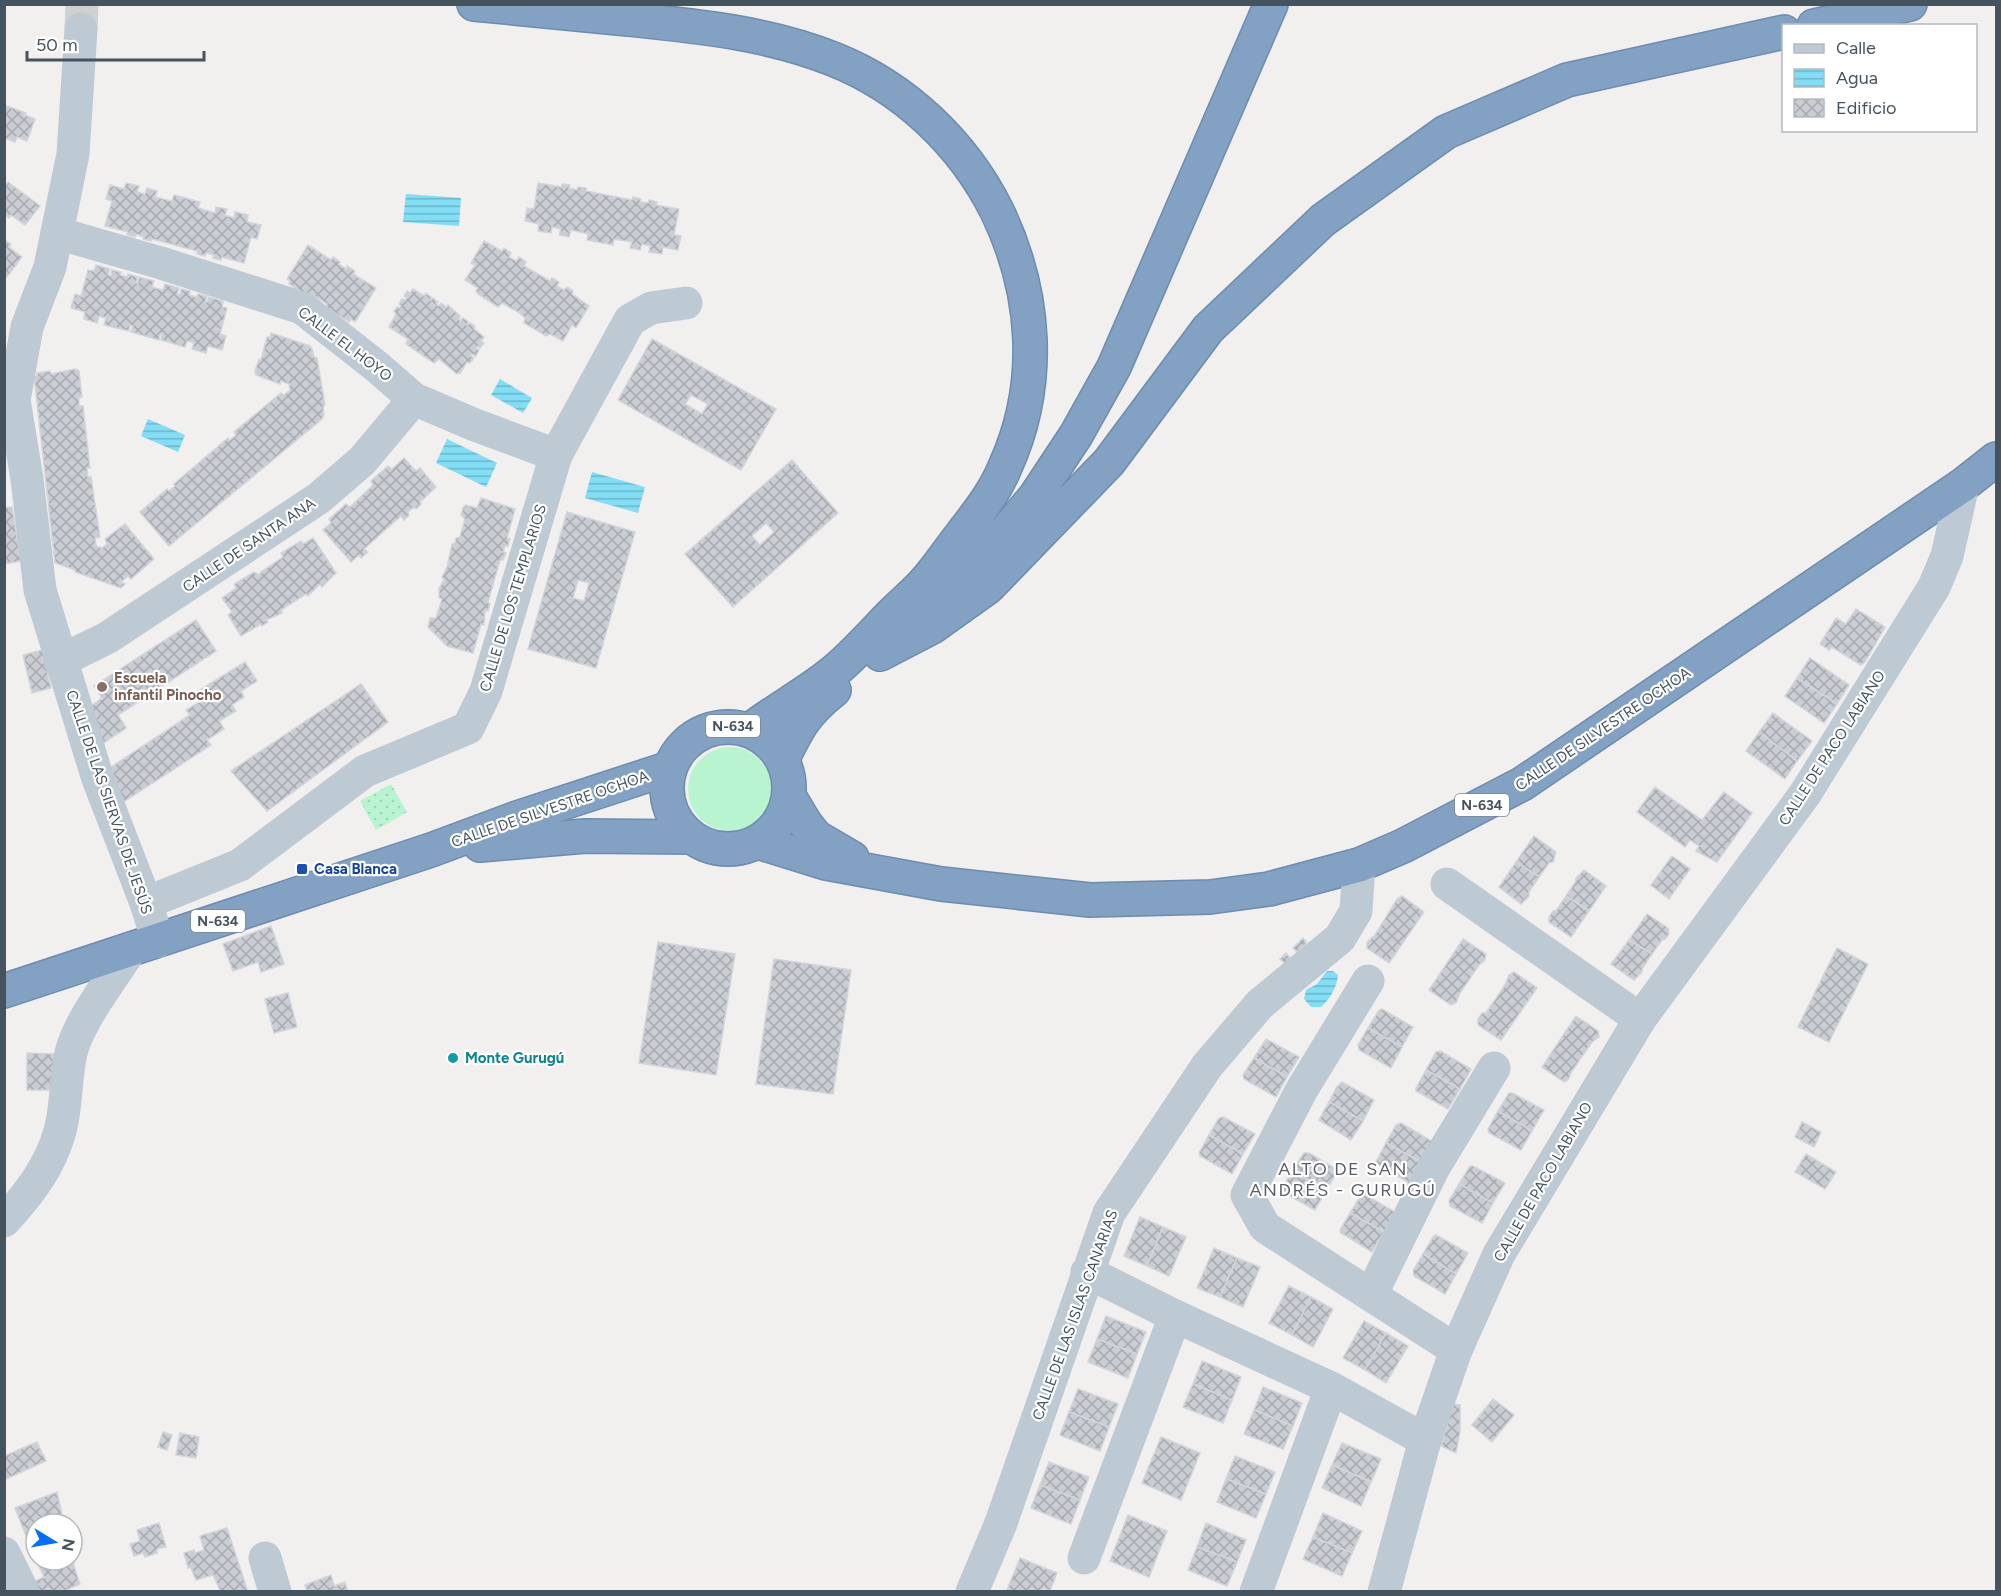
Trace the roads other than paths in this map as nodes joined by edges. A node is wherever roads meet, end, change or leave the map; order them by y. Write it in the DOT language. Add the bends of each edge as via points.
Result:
graph roads {
  1 [pos="474,4"];
  2 [pos="1271,4"];
  3 [pos="1910,4"];
  4 [pos="1823,24"];
  5 [pos="81,29"];
  6 [pos="1782,32"];
  7 [pos="57,233"];
  8 [pos="686,303"];
  9 [pos="414,399"];
  10 [pos="555,455"];
  11 [pos="1996,459"];
  12 [pos="1963,485"];
  13 [pos="955,582"];
  14 [pos="880,654"];
  15 [pos="60,661"];
  16 [pos="832,673"];
  17 [pos="750,730"];
  18 [pos="783,758"];
  19 [pos="670,768"];
  20 [pos="790,798"];
  21 [pos="690,837"];
  22 [pos="758,842"];
  23 [pos="431,850"];
  24 [pos="1359,865"];
  25 [pos="880,874"];
  26 [pos="1447,884"];
  27 [pos="146,903"];
  28 [pos="144,945"];
  29 [pos="1368,981"];
  30 [pos="4,991"];
  31 [pos="1640,1018"];
  32 [pos="1494,1068"];
  33 [pos="4,1221"];
  34 [pos="1088,1272"];
  35 [pos="1371,1295"];
  36 [pos="1175,1316"];
  37 [pos="1456,1350"];
  38 [pos="1331,1388"];
  39 [pos="1425,1440"];
  40 [pos="4,1553"];
  41 [pos="265,1558"];
  42 [pos="1084,1558"];
  43 [pos="23,1592"];
  44 [pos="275,1592"];
  45 [pos="972,1592"];
  46 [pos="1256,1592"];
  47 [pos="1384,1592"];
  1 -- 16 [label="highway" via="691,26 766,38 834,59 915,107 952,144 990,199 1009,236 1031,333 1029,383 1020,430 989,497 924,583"];
  2 -- 13 [label="highway" via="1114,367 1035,497"];
  3 -- 4 [label="highway"];
  5 -- 7 [label="street, CALLE DE LAS SIERVAS DE JESÚS" via="73,154"];
  6 -- 14 [label="highway" via="1567,80 1446,132 1323,220 1208,329 1109,462 988,587 932,627"];
  7 -- 9 [label="street, CALLE EL HOYO" via="302,308"];
  7 -- 15 [label="street, CALLE DE LAS SIERVAS DE JESÚS" via="50,267 27,327 14,400 40,590"];
  8 -- 10 [label="street, CALLE DE LOS TEMPLARIOS" via="651,308 630,320"];
  9 -- 10 [label="street, CALLE EL HOYO"];
  9 -- 15 [label="street, CALLE DE SANTA ANA" via="362,461 319,498 116,632"];
  10 -- 27 [label="street, CALLE DE LOS TEMPLARIOS" via="486,691 468,728 365,771 240,866"];
  11 -- 12 [label="highway, CALLE DE SILVESTRE OCHOA / N-634"];
  12 -- 24 [label="highway, CALLE DE SILVESTRE OCHOA / N-634" via="1522,784"];
  12 -- 31 [label="street, CALLE DE PACO LABIANO" via="1947,556 1934,587 1805,794"];
  13 -- 14 [label="highway"];
  13 -- 16 [label="highway"];
  14 -- 18 [label="highway" via="820,701 800,723"];
  15 -- 27 [label="street, CALLE DE LAS SIERVAS DE JESÚS" via="97,776"];
  16 -- 17 [label="highway"];
  17 -- 18 [label="highway, N-634" via="763,736"];
  17 -- 19 [label="highway, N-634" via="712,728 679,750"];
  18 -- 20 [label="highway, N-634"];
  19 -- 21 [label="highway" via="669,806"];
  19 -- 23 [label="highway, CALLE DE SILVESTRE OCHOA / N-634"];
  20 -- 22 [label="highway, N-634" via="784,816"];
  20 -- 25 [label="highway, N-634" via="816,837"];
  21 -- 22 [label="highway, N-634" via="723,850 741,849"];
  21 -- 23 [label="highway, CALLE DE SILVESTRE OCHOA / N-634" via="585,836"];
  22 -- 25 [label="highway, N-634"];
  23 -- 28 [label="highway, CALLE DE SILVESTRE OCHOA / N-634"];
  24 -- 25 [label="highway, CALLE DE SILVESTRE OCHOA / N-634" via="1269,889 1159,899 1090,900 941,885"];
  24 -- 34 [label="street, CALLE DE LAS ISLAS CANARIAS" via="1356,911 1340,938 1260,1004 1207,1066 1109,1213"];
  26 -- 31 [label="street"];
  27 -- 28 [label="street, CALLE DE LAS SIERVAS DE JESÚS"];
  28 -- 30 [label="highway, CALLE DE SILVESTRE OCHOA / N-634"];
  28 -- 33 [label="street" via="84,1023 71,1052 60,1130 46,1167"];
  29 -- 35 [label="street" via="1300,1091 1247,1195 1265,1227"];
  31 -- 37 [label="street, CALLE DE PACO LABIANO" via="1499,1254"];
  32 -- 35 [label="street" via="1433,1168"];
  34 -- 36 [label="street"];
  34 -- 45 [label="street, CALLE DE LAS ISLAS CANARIAS" via="1001,1523"];
  35 -- 37 [label="street"];
  36 -- 38 [label="street"];
  36 -- 42 [label="street"];
  37 -- 39 [label="street, CALLE DE PACO LABIANO"];
  38 -- 39 [label="street"];
  38 -- 46 [label="street"];
  39 -- 47 [label="street, CALLE DE PACO LABIANO"];
  40 -- 43 [label="street"];
  41 -- 44 [label="street"];
}
